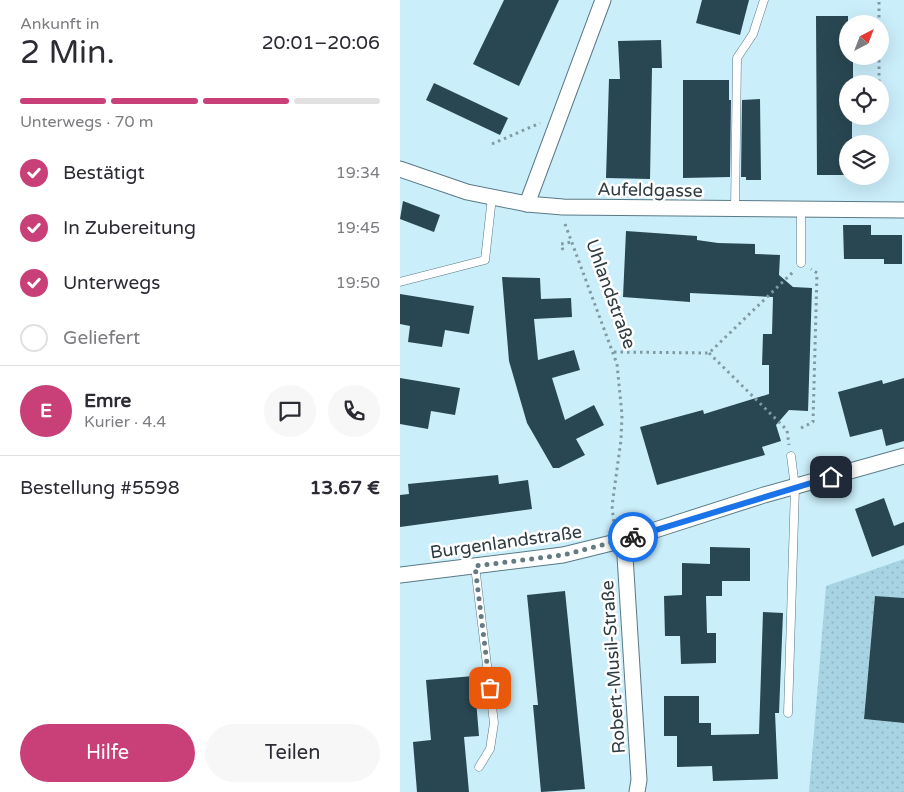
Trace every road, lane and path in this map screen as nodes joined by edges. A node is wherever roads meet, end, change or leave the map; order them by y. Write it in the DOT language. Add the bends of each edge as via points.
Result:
graph roads {
  1 [pos="604,0"];
  2 [pos="764,0"];
  3 [pos="879,0"];
  4 [pos="879,15"];
  5 [pos="555,129"];
  6 [pos="492,144"];
  7 [pos="400,169"];
  8 [pos="492,197"];
  9 [pos="527,204"];
  10 [pos="563,207"];
  11 [pos="734,209"];
  12 [pos="802,210"];
  13 [pos="904,210"];
  14 [pos="571,242"];
  15 [pos="563,250"];
  16 [pos="801,263"];
  17 [pos="400,282"];
  18 [pos="614,352"];
  19 [pos="709,353"];
  20 [pos="801,428"];
  21 [pos="791,456"];
  22 [pos="904,456"];
  23 [pos="795,487"];
  24 [pos="624,540"];
  25 [pos="475,566"];
  26 [pos="400,575"];
  27 [pos="788,713"];
  28 [pos="479,767"];
  29 [pos="637,792"];
  1 -- 5 [label="street"];
  2 -- 11 [label="lane" via="753,34 737,58"];
  3 -- 4 [label="path"];
  5 -- 6 [label="path" via="542,123"];
  5 -- 9 [label="street"];
  7 -- 8 [label="street, Aufeldgasse"];
  8 -- 9 [label="street, Aufeldgasse"];
  8 -- 17 [label="lane" via="485,260"];
  9 -- 10 [label="street, Aufeldgasse"];
  10 -- 11 [label="street, Aufeldgasse"];
  10 -- 14 [label="path, Uhlandstraße"];
  11 -- 12 [label="street, Aufeldgasse"];
  12 -- 13 [label="street, Aufeldgasse"];
  12 -- 16 [label="lane"];
  14 -- 15 [label="path" via="561,244"];
  14 -- 18 [label="path, Uhlandstraße"];
  16 -- 19 [label="path"];
  16 -- 20 [label="path" via="817,273 813,422"];
  18 -- 19 [label="path"];
  18 -- 24 [label="path, Uhlandstraße" via="622,415 612,520"];
  19 -- 21 [label="path" via="787,430"];
  21 -- 23 [label="lane"];
  22 -- 23 [label="street, Burgenlandstraße"];
  23 -- 24 [label="street, Burgenlandstraße"];
  23 -- 27 [label="lane"];
  24 -- 25 [label="street, Burgenlandstraße" via="563,555"];
  24 -- 29 [label="street, Robert-Musil-Straße" via="639,780"];
  25 -- 26 [label="street, Burgenlandstraße"];
  25 -- 28 [label="lane" via="494,723 490,749"];
}
